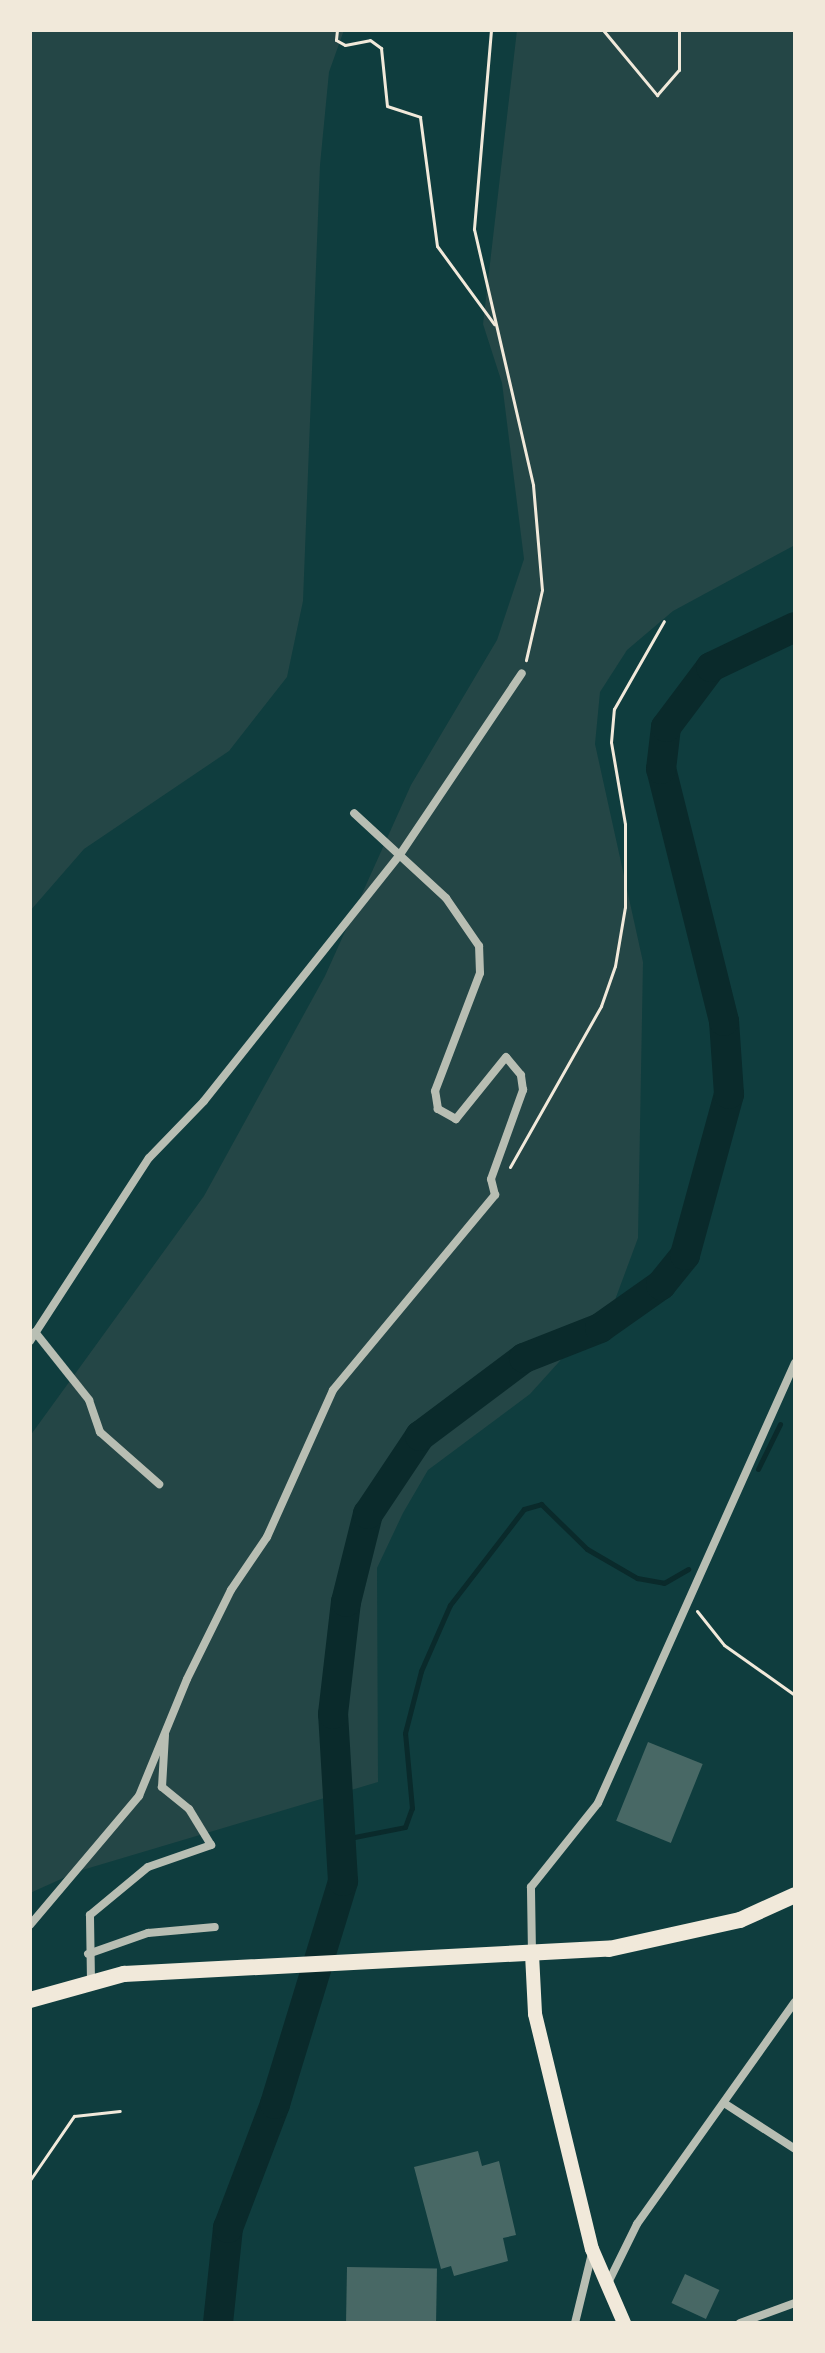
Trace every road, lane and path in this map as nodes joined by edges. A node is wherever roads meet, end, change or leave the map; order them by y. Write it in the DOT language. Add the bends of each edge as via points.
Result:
graph roads {
  1 [pos="337,30"];
  2 [pos="491,30"];
  3 [pos="603,30"];
  4 [pos="679,30"];
  5 [pos="497,327"];
  6 [pos="664,621"];
  7 [pos="522,673"];
  8 [pos="354,813"];
  9 [pos="399,856"];
  10 [pos="495,1195"];
  11 [pos="32,1337"];
  12 [pos="795,1363"];
  13 [pos="159,1484"];
  14 [pos="698,1577"];
  15 [pos="795,1695"];
  16 [pos="166,1727"];
  17 [pos="795,1895"];
  18 [pos="30,1925"];
  19 [pos="215,1927"];
  20 [pos="88,1954"];
  21 [pos="532,1954"];
  22 [pos="91,1981"];
  23 [pos="30,2000"];
  24 [pos="795,2002"];
  25 [pos="791,2017"];
  26 [pos="724,2103"];
  27 [pos="120,2111"];
  28 [pos="795,2149"];
  29 [pos="30,2180"];
  30 [pos="592,2249"];
  31 [pos="607,2286"];
  32 [pos="795,2303"];
  33 [pos="575,2323"];
  34 [pos="624,2323"];
  35 [pos="740,2323"];
  1 -- 5 [label="path" via="336,40 345,45 370,40 381,48 387,106 420,117 437,246"];
  2 -- 5 [label="path" via="473,198"];
  3 -- 4 [label="path" via="657,95 679,70"];
  5 -- 7 [label="path" via="533,485 542,590"];
  6 -- 10 [label="path" via="614,709 611,742 625,824 625,907 615,966 601,1006"];
  7 -- 9 [label="street"];
  8 -- 9 [label="street"];
  9 -- 10 [label="street" via="446,898 479,946 480,973 435,1091 438,1109 456,1119 468,1111 506,1057 521,1075 523,1090 491,1179"];
  9 -- 11 [label="street" via="204,1101 149,1158"];
  10 -- 16 [label="street" via="333,1390 267,1537 231,1590"];
  11 -- 13 [label="street" via="89,1400 100,1432"];
  12 -- 14 [label="street"];
  14 -- 15 [label="path" via="707,1586 697,1612 702,1626"];
  14 -- 21 [label="street" via="598,1803 531,1887"];
  16 -- 18 [label="street" via="121,1824"];
  16 -- 20 [label="street" via="162,1787 189,1809 211,1845 148,1867 90,1915"];
  17 -- 21 [label="highway" via="740,1920 652,1942"];
  19 -- 20 [label="street" via="148,1933"];
  20 -- 22 [label="street"];
  21 -- 22 [label="highway" via="243,1964"];
  21 -- 30 [label="main road" via="535,2014"];
  22 -- 23 [label="highway"];
  24 -- 25 [label="street"];
  25 -- 26 [label="street"];
  26 -- 28 [label="street"];
  26 -- 31 [label="street" via="637,2224"];
  27 -- 29 [label="path" via="74,2116"];
  30 -- 31 [label="main road"];
  30 -- 33 [label="street"];
  31 -- 34 [label="main road"];
  32 -- 35 [label="street"];
}
